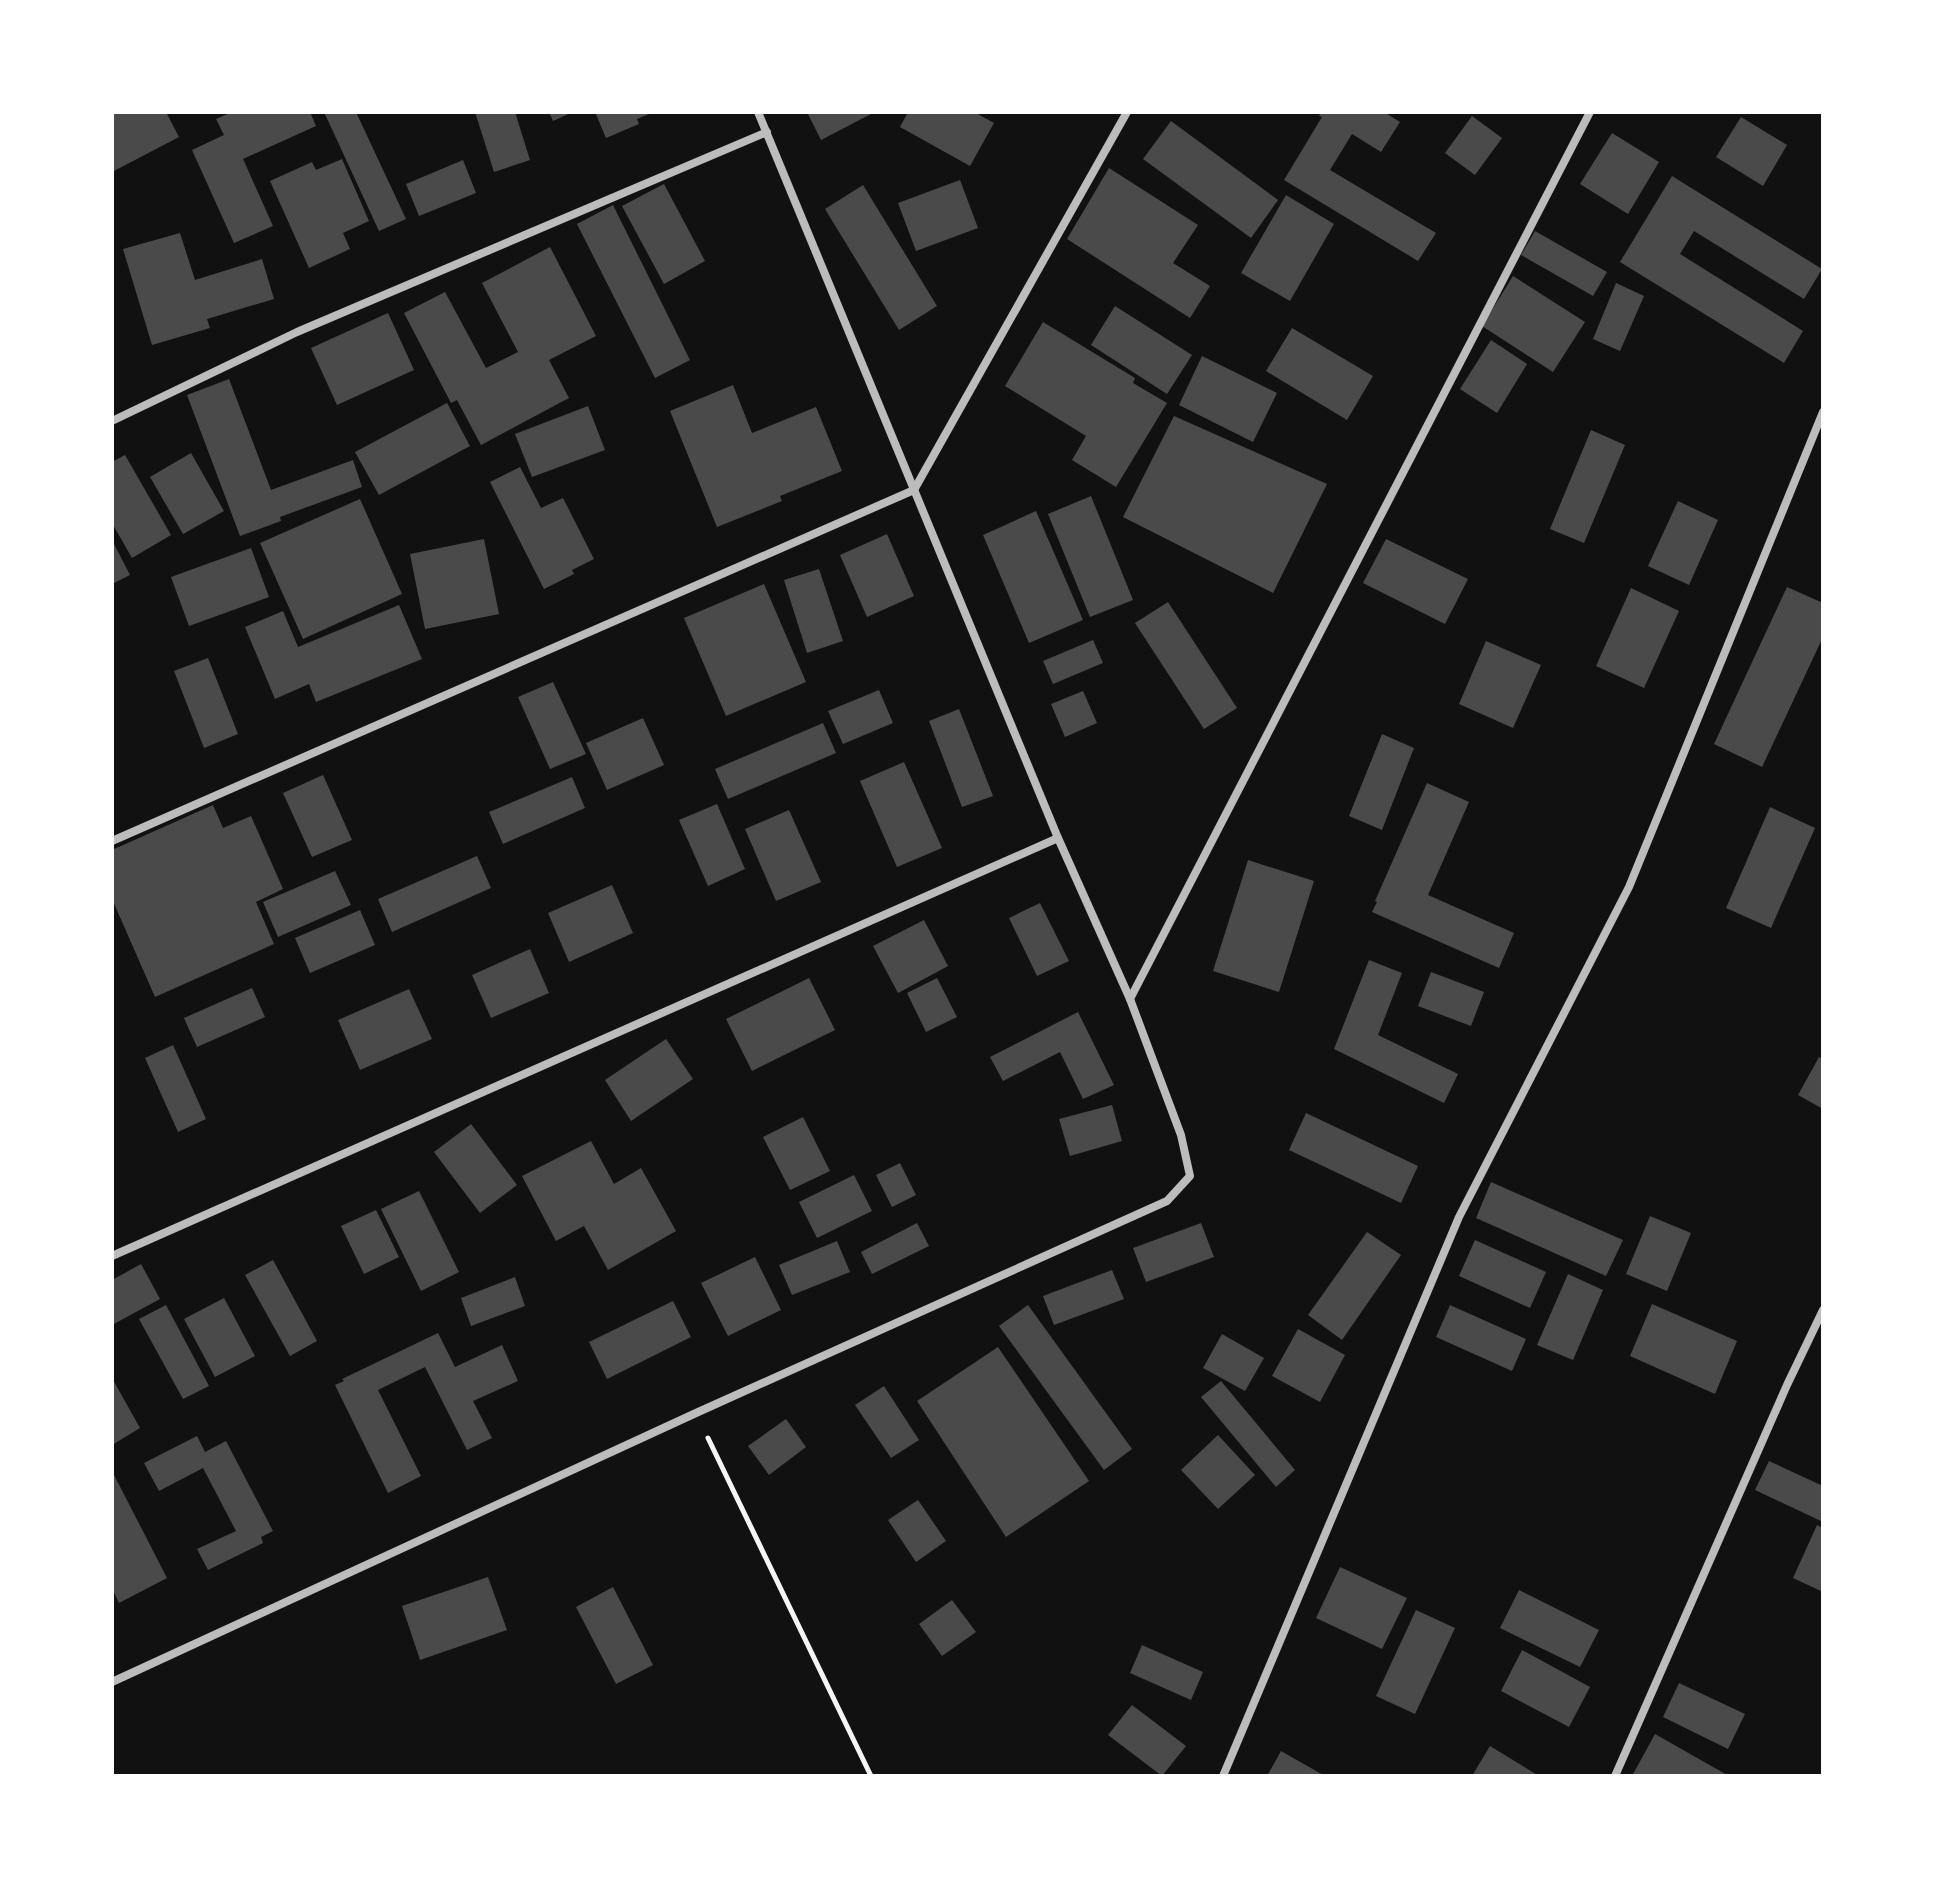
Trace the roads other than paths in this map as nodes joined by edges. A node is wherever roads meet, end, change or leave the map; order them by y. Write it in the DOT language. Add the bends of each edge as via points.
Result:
graph roads {
  1 [pos="758,112"];
  2 [pos="1127,112"];
  3 [pos="1590,112"];
  4 [pos="767,132"];
  5 [pos="1823,412"];
  6 [pos="112,421"];
  7 [pos="914,490"];
  8 [pos="1058,838"];
  9 [pos="112,841"];
  10 [pos="1130,999"];
  11 [pos="112,1256"];
  12 [pos="1823,1310"];
  13 [pos="112,1682"];
  14 [pos="1223,1776"];
  15 [pos="1615,1776"];
  1 -- 4 [label="street"];
  2 -- 7 [label="street"];
  3 -- 10 [label="street"];
  4 -- 6 [label="street" via="297,332"];
  4 -- 7 [label="street"];
  5 -- 14 [label="street" via="1629,887 1459,1217"];
  7 -- 8 [label="street"];
  7 -- 9 [label="street"];
  8 -- 10 [label="street"];
  8 -- 11 [label="street"];
  10 -- 13 [label="street" via="1181,1135 1190,1176 1167,1201"];
  12 -- 15 [label="street"];
}
